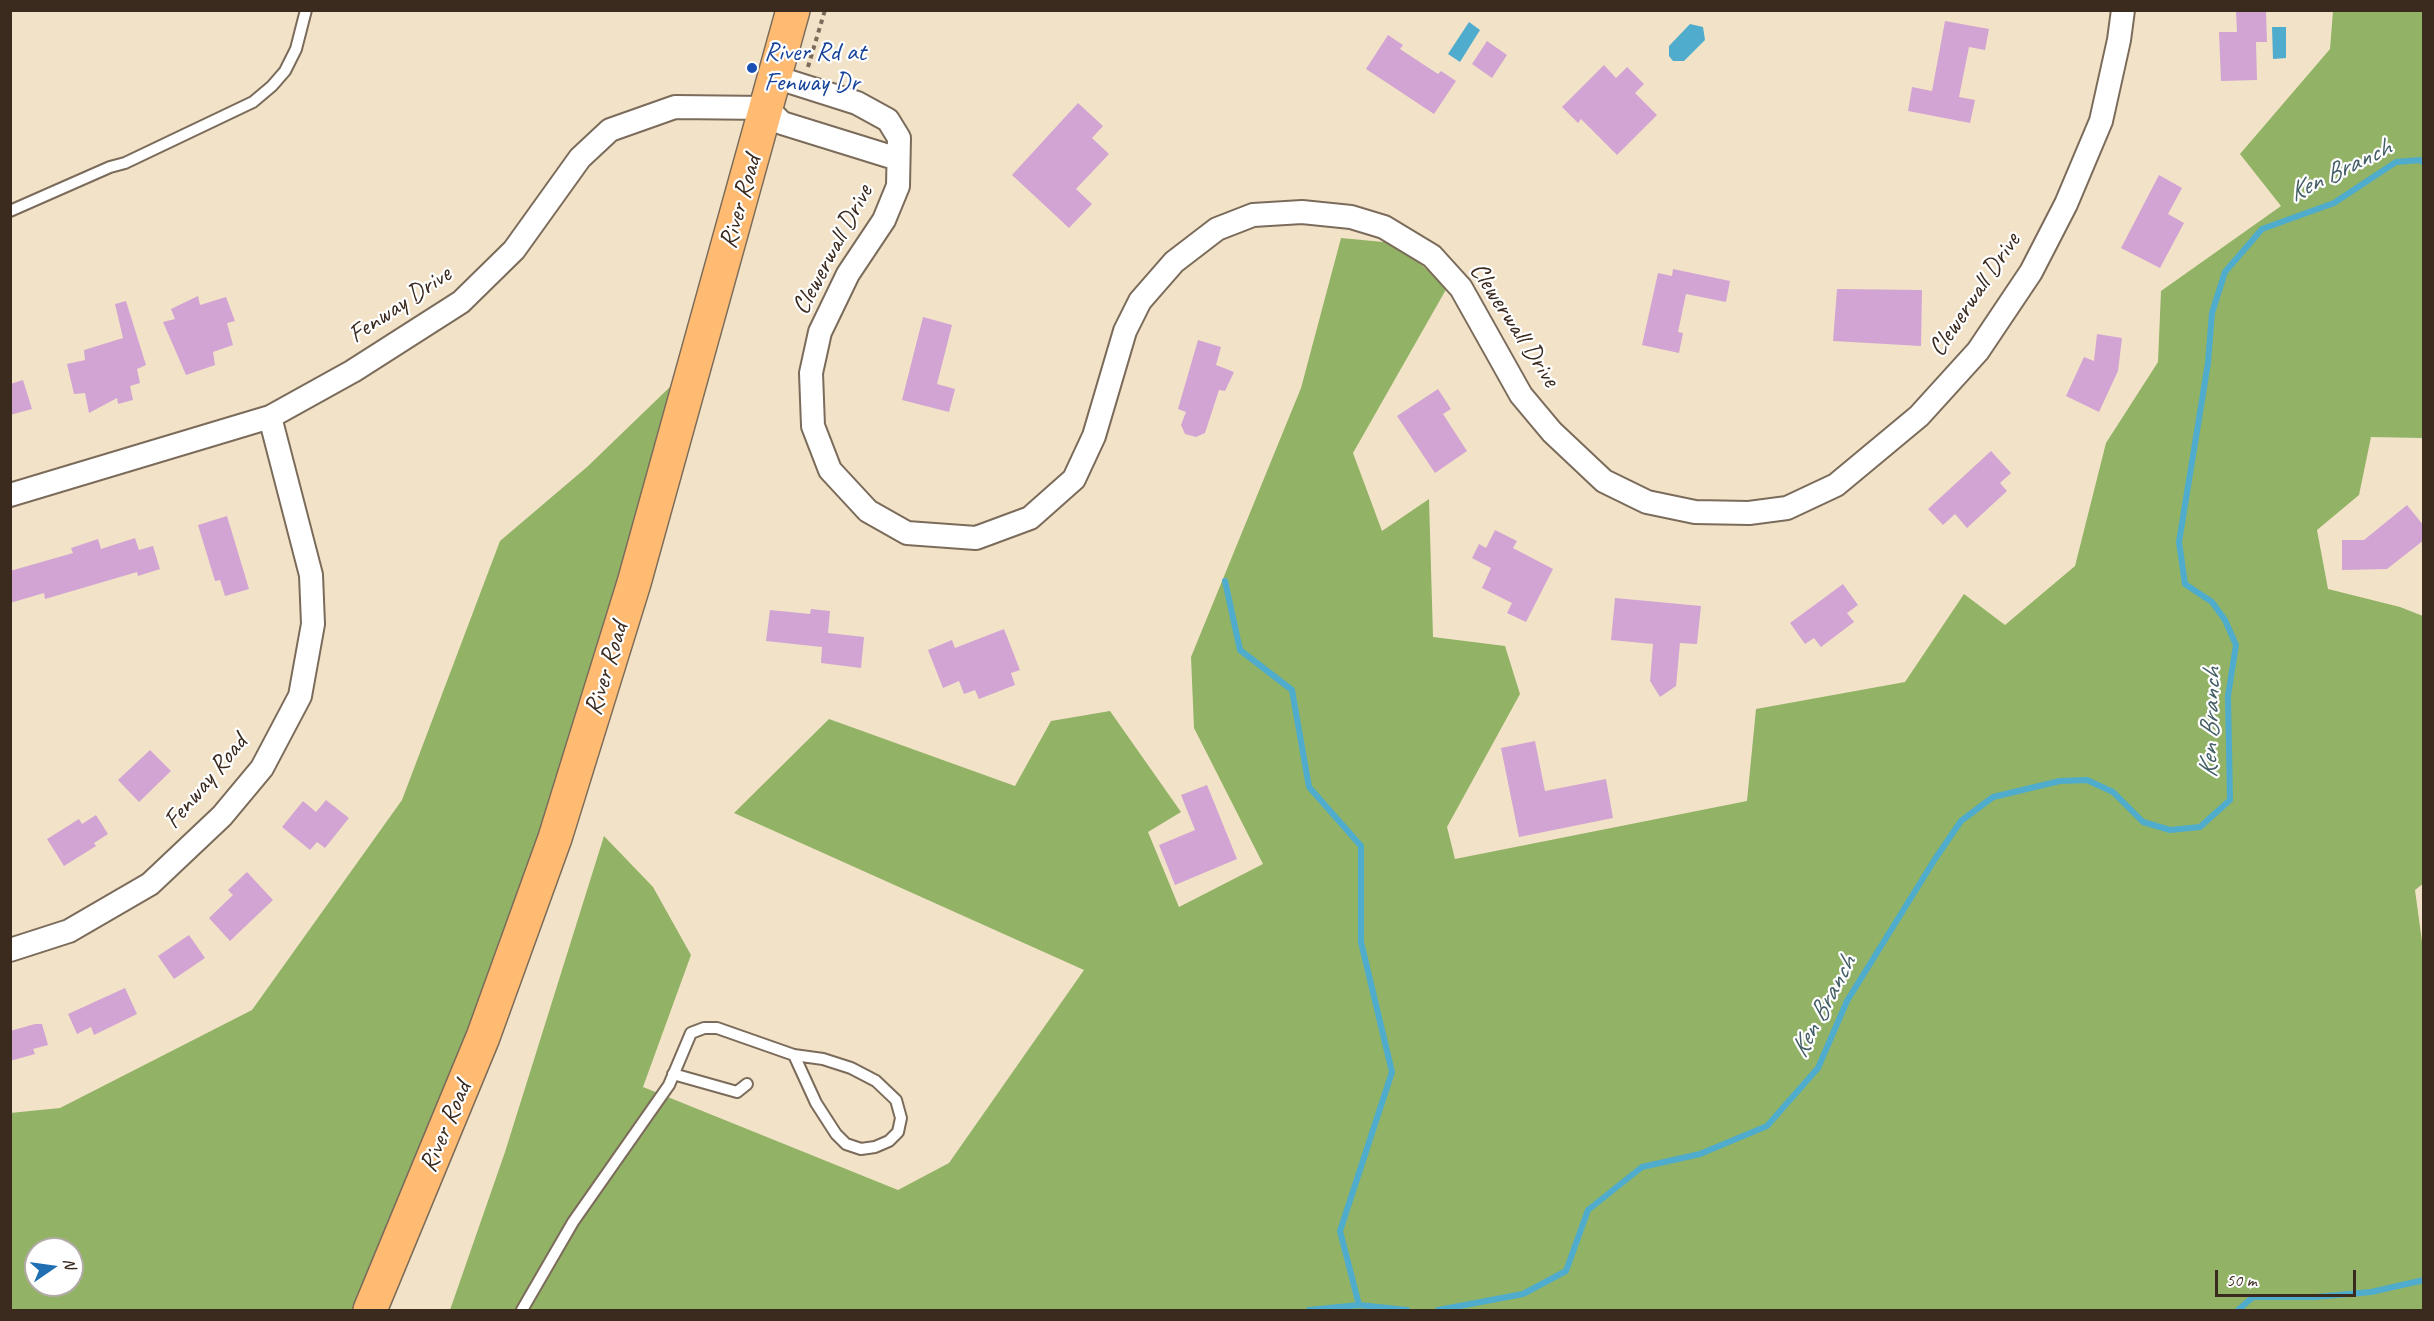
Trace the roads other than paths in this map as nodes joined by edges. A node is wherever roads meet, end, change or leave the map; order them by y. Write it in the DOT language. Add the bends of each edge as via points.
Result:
graph roads {
  1 [pos="306,10"];
  2 [pos="793,10"];
  3 [pos="2123,10"];
  4 [pos="775,77"];
  5 [pos="767,108"];
  6 [pos="898,159"];
  7 [pos="10,211"];
  8 [pos="270,417"];
  9 [pos="10,495"];
  10 [pos="10,950"];
  11 [pos="794,1055"];
  12 [pos="673,1074"];
  13 [pos="747,1084"];
  14 [pos="370,1311"];
  15 [pos="522,1311"];
  1 -- 7 [label="lane" via="296,49 285,71 253,102 125,163"];
  2 -- 4 [label="main road, River Road"];
  3 -- 6 [label="street, Clewerwall Drive" via="2101,121 2066,204 2031,272 1978,351 1919,416 1836,485 1787,508 1749,513 1695,512 1656,504 1604,481 1552,432 1521,395 1461,288 1432,256 1384,227 1352,217 1302,212 1253,215 1217,229 1174,262 1140,301 1125,331 1094,436 1074,479 1030,518 976,538 907,533 868,511 830,470 813,426 811,373 820,332 848,274 884,220 898,186"];
  4 -- 5 [label="main road, River Road"];
  4 -- 6 [label="street, Clewerwall Drive" via="857,103 888,120 899,138"];
  5 -- 6 [label="street, Clewerwall Drive" via="782,123"];
  5 -- 8 [label="street, Fenway Drive" via="675,107 610,130 580,158 514,250 461,302 353,371"];
  5 -- 14 [label="main road, River Road" via="634,583 555,838 483,1037"];
  8 -- 9 [label="street, Fenway Drive"];
  8 -- 10 [label="street, Fenway Road" via="311,575 313,624 300,696 262,768 222,816 150,884 69,931"];
  11 -- 11 [label="lane" via="825,1117 846,1144 861,1149 875,1147 898,1132 901,1118 896,1100 876,1081 823,1059"];
  11 -- 12 [label="lane" via="717,1028 704,1028 691,1033"];
  12 -- 13 [label="lane" via="737,1092"];
  12 -- 15 [label="lane" via="573,1222"];
}
